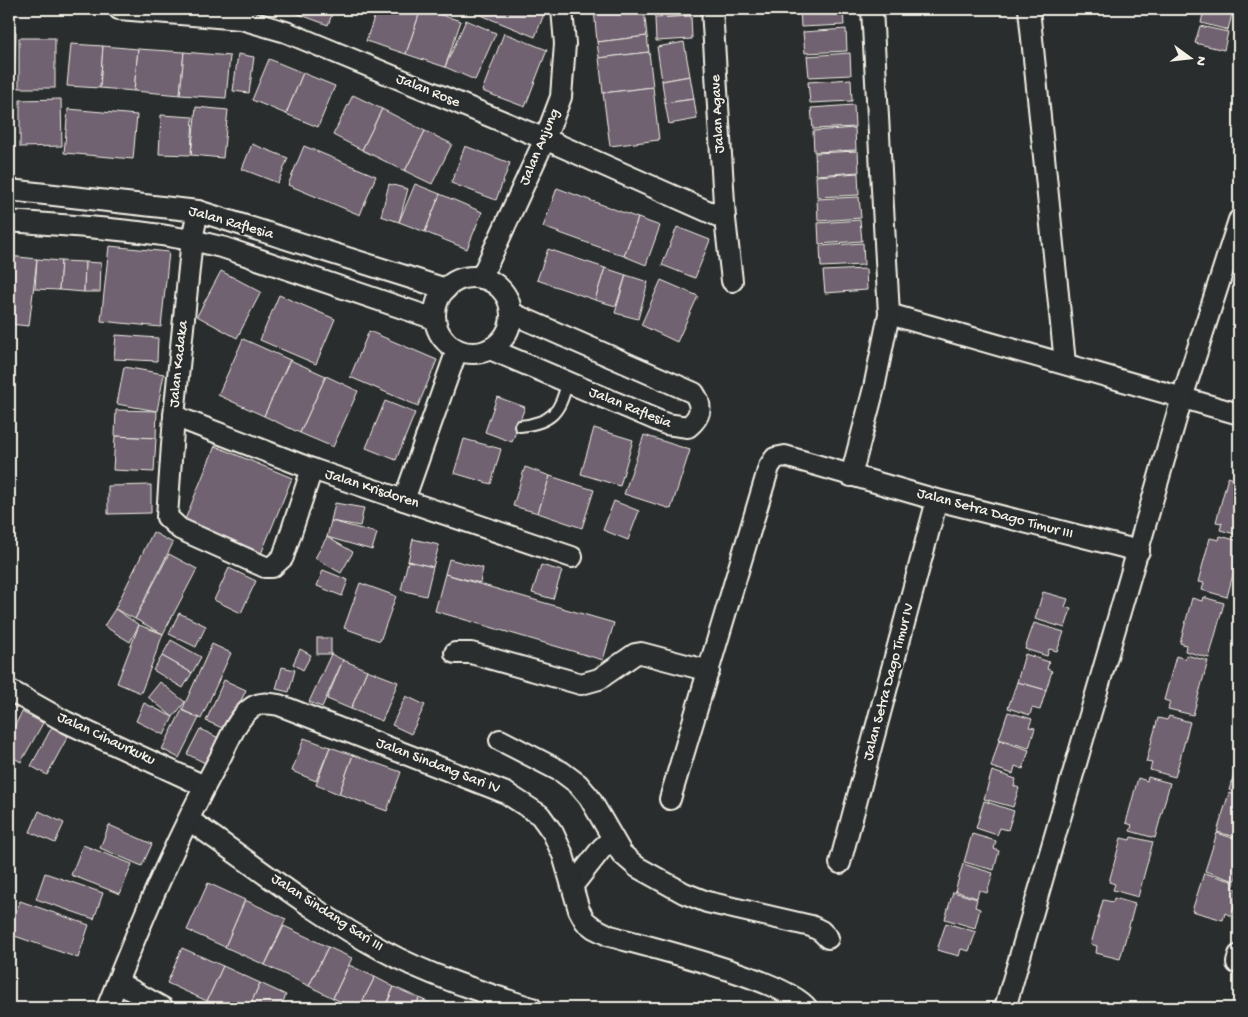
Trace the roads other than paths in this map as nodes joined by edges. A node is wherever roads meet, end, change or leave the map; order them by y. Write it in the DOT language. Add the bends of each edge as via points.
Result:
graph roads {
  1 [pos="119,9"];
  2 [pos="562,9"];
  3 [pos="712,9"];
  4 [pos="872,9"];
  5 [pos="1029,9"];
  6 [pos="243,14"];
  7 [pos="545,139"];
  8 [pos="9,190"];
  9 [pos="198,211"];
  10 [pos="725,219"];
  11 [pos="1239,220"];
  12 [pos="9,221"];
  13 [pos="192,239"];
  14 [pos="481,278"];
  15 [pos="732,281"];
  16 [pos="446,289"];
  17 [pos="511,313"];
  18 [pos="889,314"];
  19 [pos="435,319"];
  20 [pos="490,349"];
  21 [pos="457,350"];
  22 [pos="1065,363"];
  23 [pos="567,382"];
  24 [pos="1182,398"];
  25 [pos="1239,414"];
  26 [pos="174,416"];
  27 [pos="520,426"];
  28 [pos="312,469"];
  29 [pos="851,476"];
  30 [pos="404,500"];
  31 [pos="937,500"];
  32 [pos="1139,551"];
  33 [pos="572,558"];
  34 [pos="455,653"];
  35 [pos="708,671"];
  36 [pos="13,692"];
  37 [pos="500,740"];
  38 [pos="204,786"];
  39 [pos="670,799"];
  40 [pos="189,820"];
  41 [pos="612,840"];
  42 [pos="840,863"];
  43 [pos="573,885"];
  44 [pos="828,938"];
  45 [pos="117,982"];
  46 [pos="524,1007"];
  47 [pos="107,1008"];
  48 [pos="163,1008"];
  49 [pos="807,1008"];
  50 [pos="1005,1008"];
  1 -- 6 [label="street, Jalan Rose"];
  2 -- 7 [label="street, Jalan Anjung" via="565,70 561,97"];
  3 -- 10 [label="street, Jalan Agave"];
  4 -- 18 [label="street"];
  5 -- 22 [label="street"];
  6 -- 7 [label="street, Jalan Rose"];
  7 -- 10 [label="street, Jalan Rose"];
  7 -- 14 [label="street, Jalan Anjung"];
  8 -- 9 [label="street, Jalan Raflesia"];
  9 -- 13 [label="street, Jalan Kadaka"];
  9 -- 16 [label="street, Jalan Raflesia"];
  10 -- 15 [label="street, Jalan Agave"];
  11 -- 24 [label="street"];
  12 -- 13 [label="street, Jalan Raflesia" via="160,233"];
  13 -- 19 [label="street, Jalan Raflesia"];
  13 -- 26 [label="street, Jalan Kadaka"];
  14 -- 16 [label="street" via="462,279"];
  14 -- 17 [label="street" via="496,285 506,297"];
  16 -- 19 [label="street" via="436,308"];
  17 -- 20 [label="street" via="509,328 502,340"];
  17 -- 23 [label="street, Jalan Raflesia" via="694,393 700,402 700,411 688,428 679,427"];
  18 -- 22 [label="street"];
  18 -- 29 [label="street"];
  19 -- 21 [label="street" via="442,338"];
  20 -- 21 [label="street" via="480,353"];
  20 -- 23 [label="street, Jalan Raflesia"];
  21 -- 30 [label="street"];
  22 -- 24 [label="street"];
  23 -- 27 [label="lane" via="564,397 549,419"];
  24 -- 25 [label="street"];
  24 -- 32 [label="street"];
  26 -- 28 [label="street, Jalan Krisdoren"];
  26 -- 28 [label="street, Jalan Kadaka" via="167,517 180,529 265,567 272,568 283,557"];
  28 -- 30 [label="street, Jalan Krisdoren"];
  29 -- 31 [label="street, Jalan Setra Dago Timur III"];
  29 -- 35 [label="street, Jalan Setra Dago Timur III" via="785,456 775,458 769,467"];
  30 -- 33 [label="street, Jalan Krisdoren"];
  31 -- 32 [label="street, Jalan Setra Dago Timur III"];
  31 -- 42 [label="street, Jalan Setra Dago Timur IV"];
  32 -- 50 [label="street"];
  34 -- 35 [label="street" via="471,653 581,684 599,679 641,653"];
  35 -- 39 [label="street"];
  36 -- 38 [label="street, Jalan Cihaurkuku" via="66,722"];
  37 -- 41 [label="street" via="562,772 578,784 589,797"];
  38 -- 40 [label="street"];
  38 -- 43 [label="street, Jalan Sindang Sari IV" via="243,716 258,704 278,705 506,793 523,803 540,814 553,833"];
  40 -- 45 [label="street"];
  40 -- 46 [label="street, Jalan Sindang Sari III" via="348,930 385,951 413,965"];
  41 -- 43 [label="street"];
  41 -- 44 [label="street" via="636,867 684,893 728,908 811,926"];
  43 -- 49 [label="street, Jalan Sindang Sari IV" via="579,910 594,928 610,936 749,977 786,992"];
  45 -- 47 [label="street"];
  45 -- 48 [label="street"];
}
